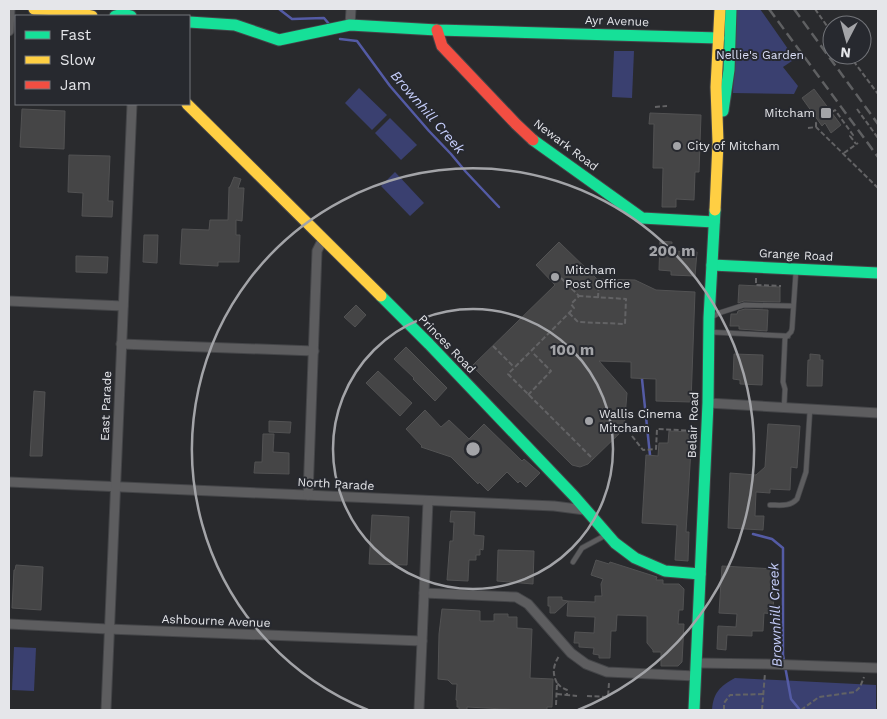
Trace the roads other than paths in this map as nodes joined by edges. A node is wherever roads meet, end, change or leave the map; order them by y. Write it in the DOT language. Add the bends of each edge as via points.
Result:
graph roads {
  1 [pos="10,9"];
  2 [pos="34,9"];
  3 [pos="350,9"];
  4 [pos="720,9"];
  5 [pos="731,9"];
  6 [pos="88,15"];
  7 [pos="190,22"];
  8 [pos="346,26"];
  9 [pos="437,30"];
  10 [pos="9,31"];
  11 [pos="719,38"];
  12 [pos="132,105"];
  13 [pos="188,105"];
  14 [pos="718,142"];
  15 [pos="714,222"];
  16 [pos="323,239"];
  17 [pos="712,265"];
  18 [pos="796,268"];
  19 [pos="878,273"];
  20 [pos="9,301"];
  21 [pos="123,306"];
  22 [pos="793,306"];
  23 [pos="709,318"];
  24 [pos="709,332"];
  25 [pos="788,336"];
  26 [pos="121,344"];
  27 [pos="314,351"];
  28 [pos="708,403"];
  29 [pos="784,408"];
  30 [pos="810,409"];
  31 [pos="878,413"];
  32 [pos="9,482"];
  33 [pos="115,486"];
  34 [pos="565,488"];
  35 [pos="308,495"];
  36 [pos="428,501"];
  37 [pos="770,505"];
  38 [pos="556,506"];
  39 [pos="585,510"];
  40 [pos="607,534"];
  41 [pos="573,562"];
  42 [pos="700,574"];
  43 [pos="424,592"];
  44 [pos="9,624"];
  45 [pos="108,629"];
  46 [pos="422,641"];
  47 [pos="696,663"];
  48 [pos="878,668"];
  49 [pos="696,676"];
  50 [pos="106,710"];
  51 [pos="419,710"];
  52 [pos="694,710"];
  1 -- 10 [label="street"];
  2 -- 6 [label="street"];
  3 -- 8 [label="street"];
  4 -- 11 [label="street, Belair Road"];
  5 -- 14 [label="street, Belair Road" via="729,70"];
  7 -- 8 [label="street, Ayr Avenue" via="235,25 279,40"];
  8 -- 9 [label="street, Ayr Avenue"];
  9 -- 11 [label="street, Ayr Avenue"];
  9 -- 15 [label="street, Newark Road" via="442,46 516,124 642,218"];
  11 -- 14 [label="street, Belair Road" via="716,87"];
  12 -- 21 [label="street, East Parade"];
  13 -- 16 [label="street, Princes Road"];
  14 -- 15 [label="street, Belair Road"];
  15 -- 17 [label="street, Belair Road"];
  16 -- 27 [label="street" via="318,251"];
  16 -- 34 [label="street, Princes Road" via="429,344"];
  17 -- 18 [label="street, Grange Road"];
  17 -- 23 [label="street, Belair Road"];
  18 -- 19 [label="street, Grange Road"];
  18 -- 22 [label="lane"];
  20 -- 21 [label="street"];
  21 -- 26 [label="street, East Parade"];
  22 -- 23 [label="lane" via="744,305"];
  22 -- 25 [label="lane" via="792,329"];
  23 -- 24 [label="street, Belair Road"];
  24 -- 25 [label="lane"];
  24 -- 28 [label="street, Belair Road"];
  25 -- 29 [label="lane"];
  26 -- 27 [label="street"];
  26 -- 33 [label="street, East Parade"];
  27 -- 35 [label="street"];
  28 -- 29 [label="street"];
  28 -- 42 [label="street, Belair Road"];
  29 -- 30 [label="street"];
  30 -- 31 [label="street"];
  30 -- 37 [label="lane" via="806,472 797,499 789,504"];
  32 -- 33 [label="street, North Parade"];
  33 -- 35 [label="street, North Parade"];
  33 -- 45 [label="street, East Parade"];
  34 -- 38 [label="street" via="563,498"];
  34 -- 39 [label="street, Princes Road"];
  35 -- 36 [label="street, North Parade"];
  36 -- 38 [label="street, North Parade"];
  36 -- 43 [label="street"];
  38 -- 39 [label="street, North Parade"];
  39 -- 40 [label="street, Princes Road"];
  40 -- 41 [label="lane" via="582,548"];
  40 -- 42 [label="street, Princes Road" via="635,558 646,563 665,571"];
  42 -- 47 [label="street, Belair Road"];
  43 -- 46 [label="street"];
  43 -- 49 [label="street" via="516,597 528,604 571,653 586,664 607,672"];
  44 -- 45 [label="street, Ashbourne Avenue"];
  45 -- 46 [label="street, Ashbourne Avenue"];
  45 -- 50 [label="street, East Parade"];
  46 -- 51 [label="street"];
  47 -- 48 [label="street"];
  47 -- 49 [label="street, Belair Road"];
  49 -- 52 [label="street, Belair Road"];
}
